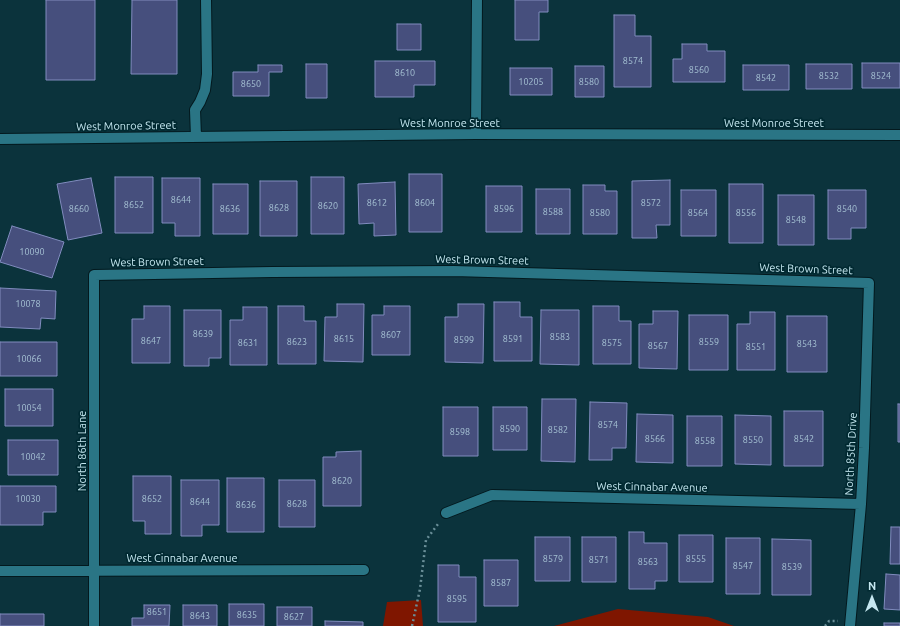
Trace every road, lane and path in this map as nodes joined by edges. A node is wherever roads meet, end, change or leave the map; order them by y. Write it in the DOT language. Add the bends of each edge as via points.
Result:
graph roads {
  1 [pos="206,0"];
  2 [pos="477,0"];
  3 [pos="476,134"];
  4 [pos="900,135"];
  5 [pos="196,137"];
  6 [pos="0,139"];
  7 [pos="94,275"];
  8 [pos="869,283"];
  9 [pos="860,504"];
  10 [pos="446,513"];
  11 [pos="94,570"];
  12 [pos="364,570"];
  13 [pos="0,571"];
  14 [pos="94,626"];
  15 [pos="412,626"];
  16 [pos="850,626"];
  1 -- 5 [label="street" via="207,74 205,90 195,110"];
  2 -- 3 [label="street"];
  3 -- 4 [label="street, West Monroe Street"];
  3 -- 5 [label="street, West Monroe Street"];
  5 -- 6 [label="street, West Monroe Street"];
  7 -- 8 [label="street, West Brown Street" via="454,270"];
  7 -- 11 [label="street, North 86th Lane"];
  8 -- 9 [label="street, North 85th Drive"];
  9 -- 10 [label="street, West Cinnabar Avenue" via="492,495"];
  9 -- 16 [label="street, North 85th Drive"];
  10 -- 15 [label="path" via="426,540 420,590"];
  11 -- 12 [label="street, West Cinnabar Avenue"];
  11 -- 13 [label="street, West Cinnabar Avenue"];
  11 -- 14 [label="street, North 86th Lane"];
}
